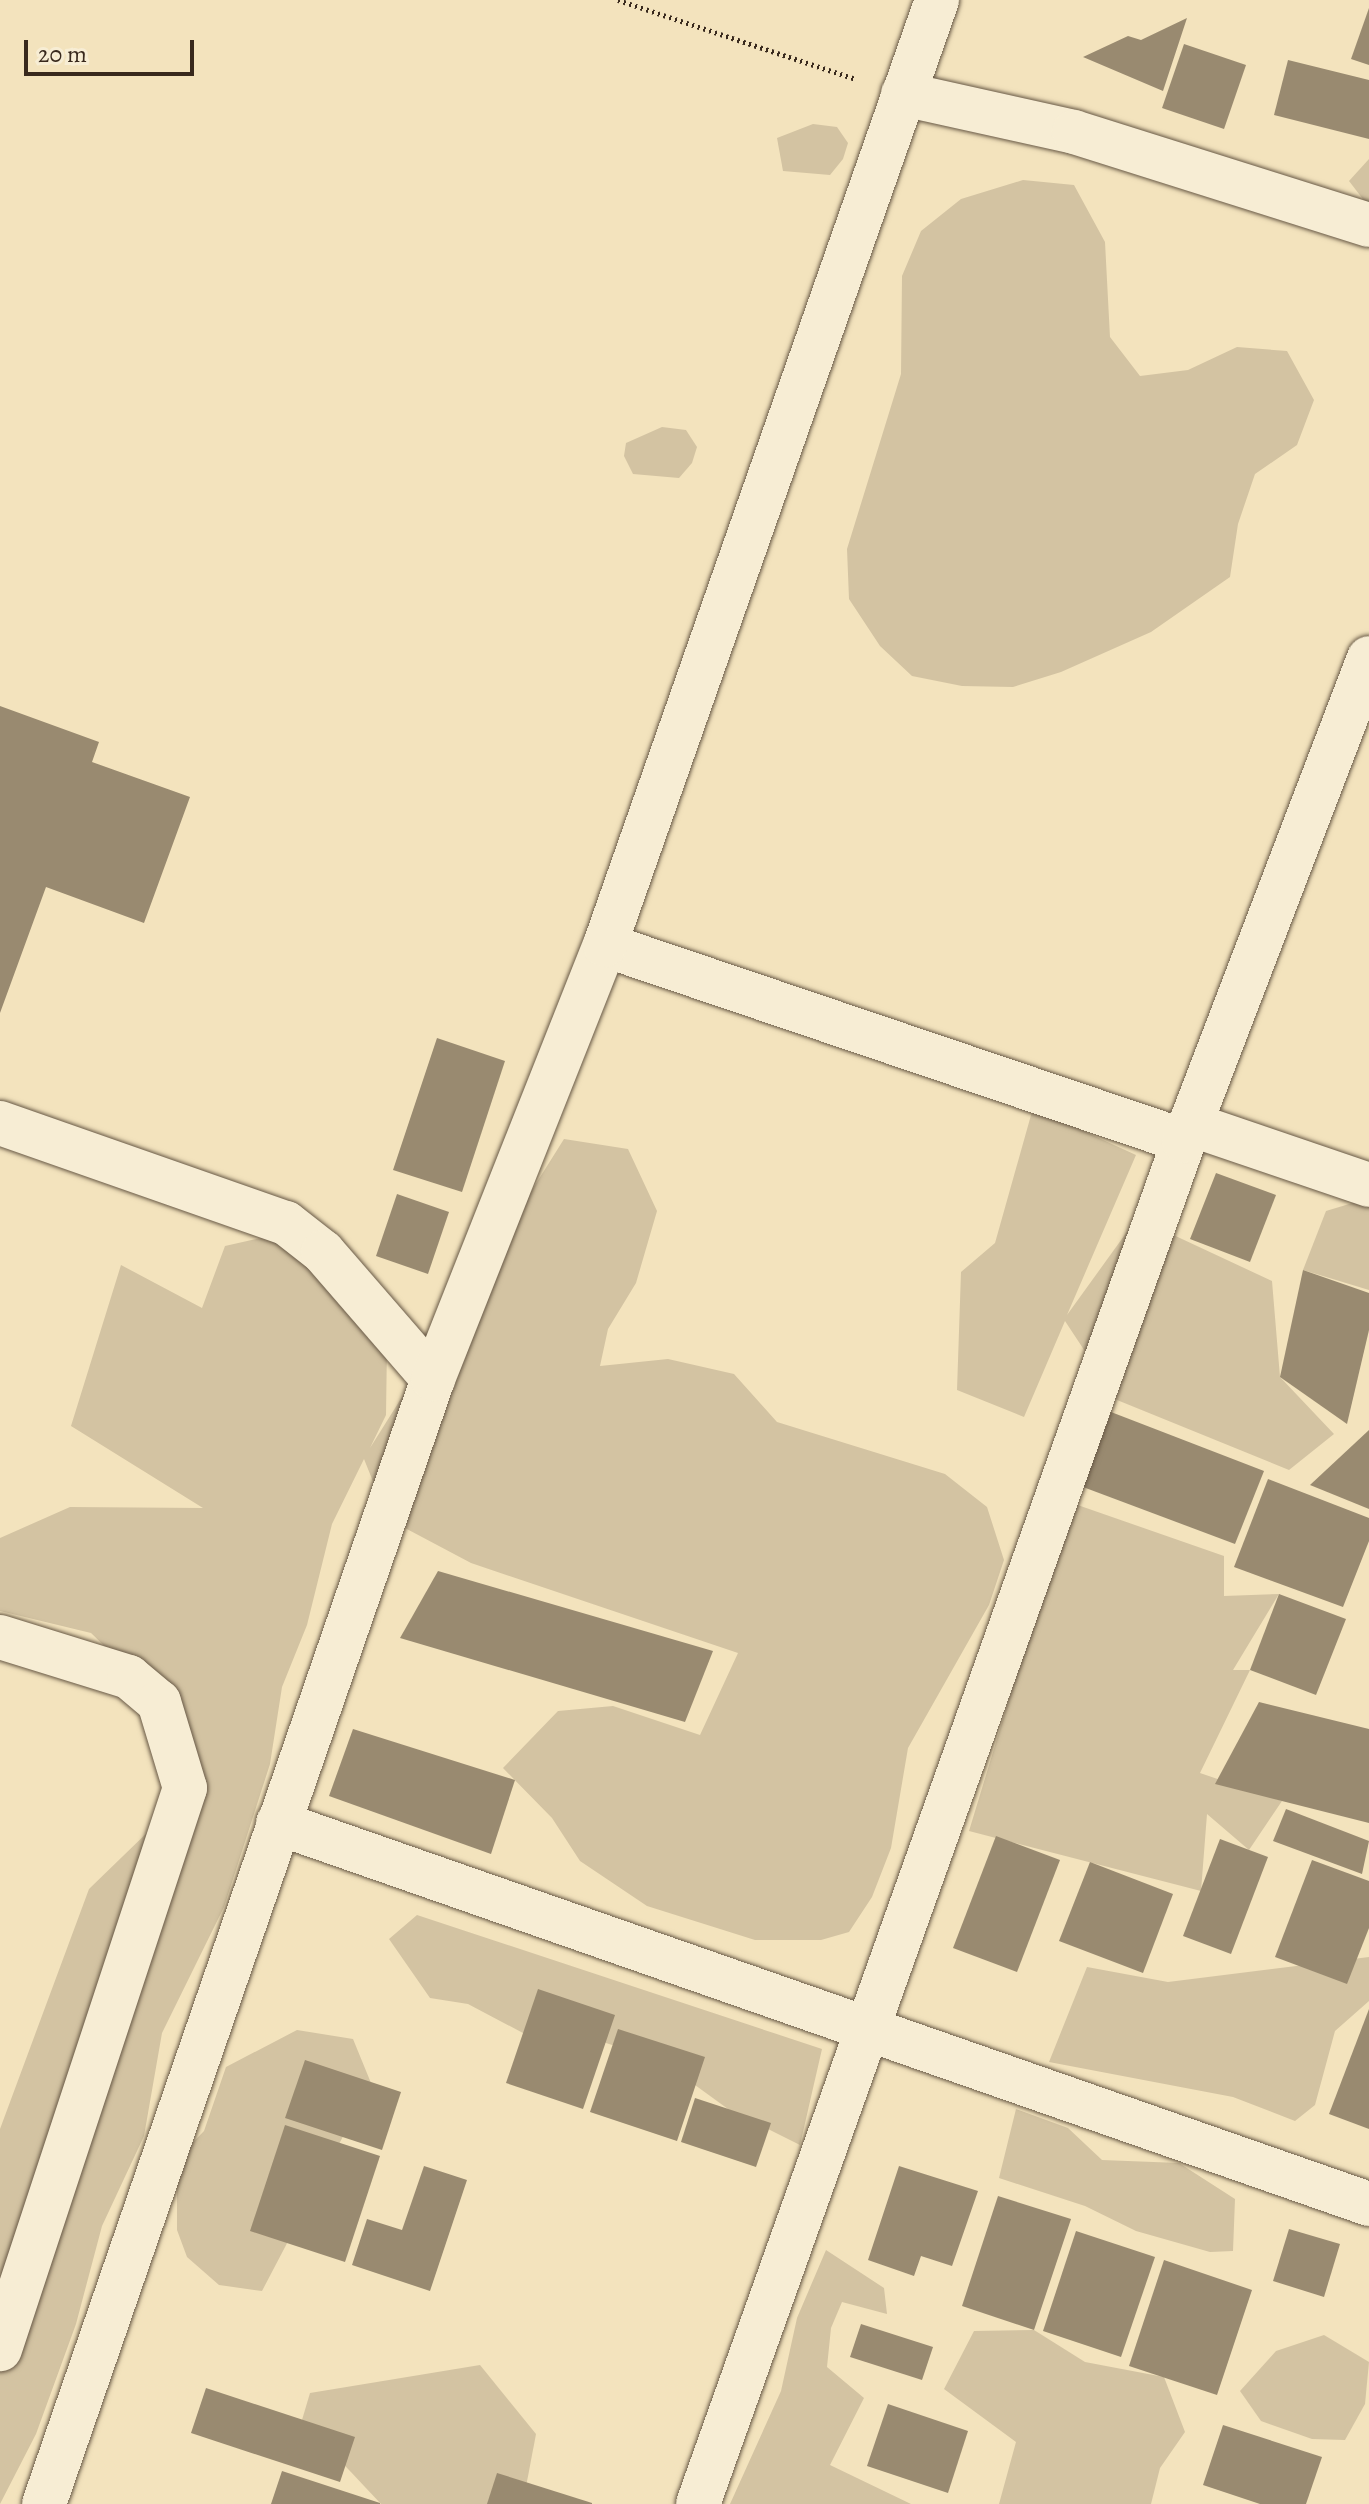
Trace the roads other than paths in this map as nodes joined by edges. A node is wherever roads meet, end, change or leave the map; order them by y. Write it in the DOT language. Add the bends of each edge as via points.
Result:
graph roads {
  1 [pos="937,0"];
  2 [pos="903,94"];
  3 [pos="1369,225"];
  4 [pos="1369,658"];
  5 [pos="605,945"];
  6 [pos="0,1123"];
  7 [pos="1187,1133"];
  8 [pos="1369,1185"];
  9 [pos="433,1379"];
  10 [pos="0,1637"];
  11 [pos="278,1823"];
  12 [pos="867,2029"];
  13 [pos="1369,2204"];
  14 [pos="0,2349"];
  15 [pos="44,2504"];
  16 [pos="698,2504"];
  1 -- 2 [label="street"];
  2 -- 3 [label="street" via="1074,132"];
  2 -- 5 [label="street"];
  4 -- 7 [label="street"];
  5 -- 7 [label="street"];
  5 -- 9 [label="street"];
  6 -- 9 [label="street" via="286,1223 323,1252"];
  7 -- 8 [label="street"];
  7 -- 12 [label="street"];
  9 -- 11 [label="street"];
  10 -- 14 [label="street" via="129,1677 159,1702 185,1788"];
  11 -- 12 [label="street"];
  11 -- 15 [label="street"];
  12 -- 13 [label="street"];
  12 -- 16 [label="street"];
}
